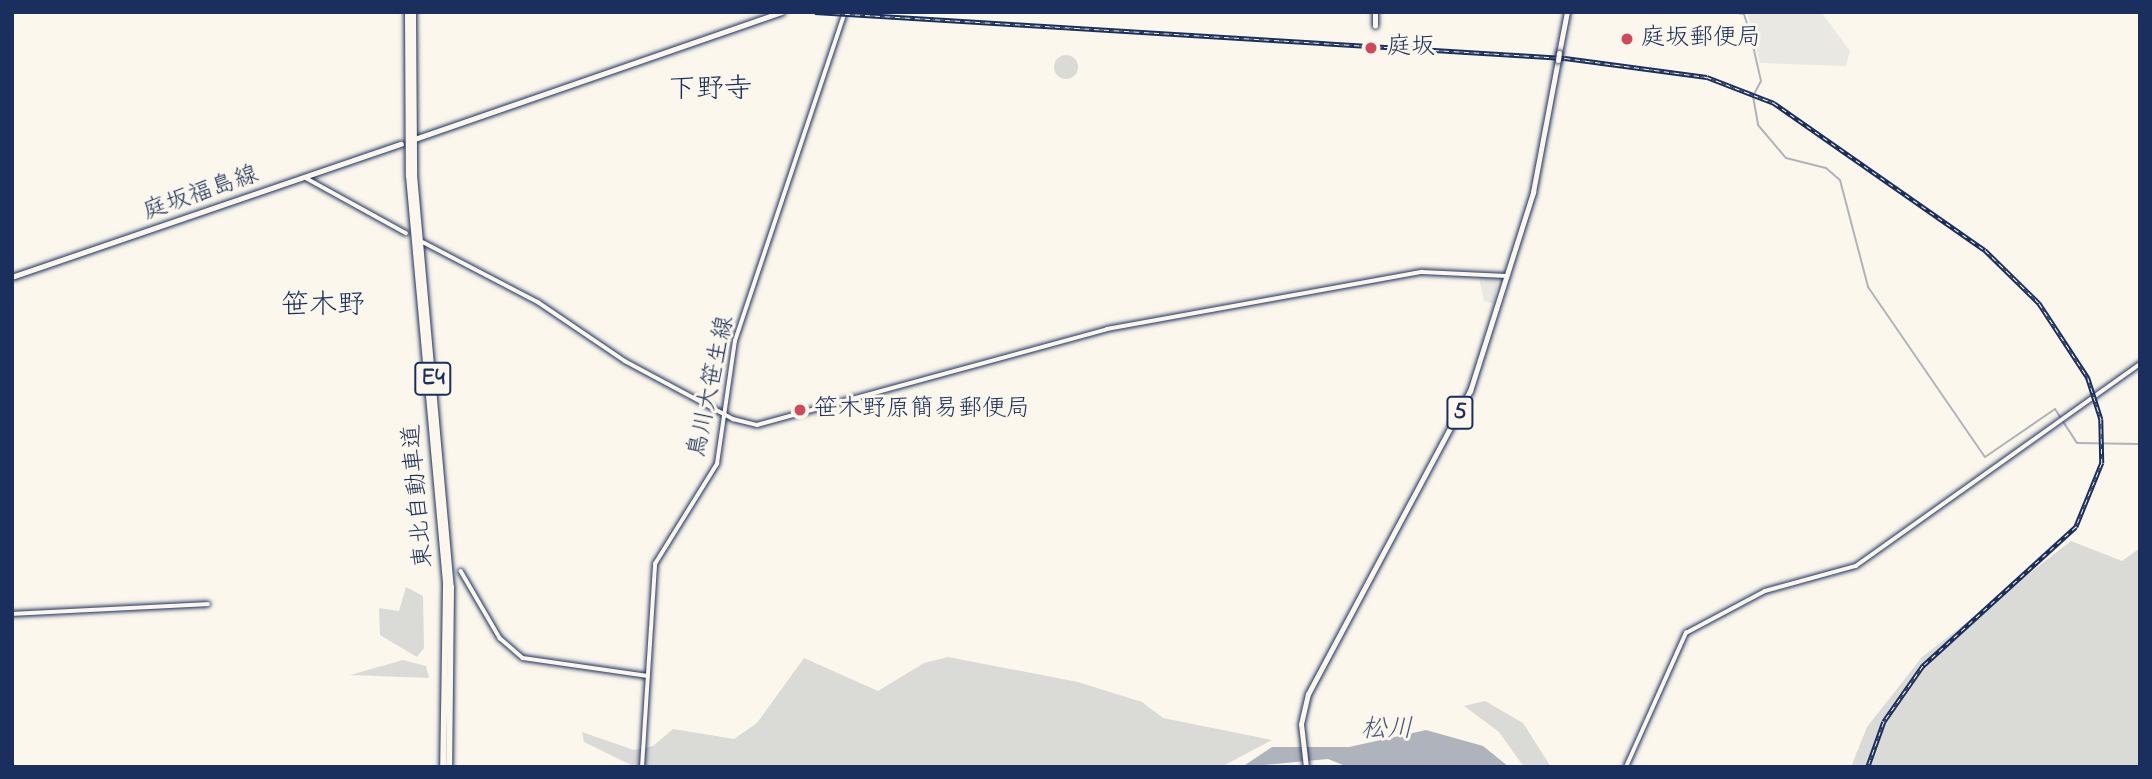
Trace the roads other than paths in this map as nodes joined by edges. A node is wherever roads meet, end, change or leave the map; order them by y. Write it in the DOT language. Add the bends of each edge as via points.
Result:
graph roads {
  1 [pos="408,12"];
  2 [pos="414,12"];
  3 [pos="782,12"];
  4 [pos="845,12"];
  5 [pos="1376,12"];
  6 [pos="1567,12"];
  7 [pos="1375,26"];
  8 [pos="415,139"];
  9 [pos="401,144"];
  10 [pos="304,177"];
  11 [pos="406,233"];
  12 [pos="423,242"];
  13 [pos="1506,276"];
  14 [pos="12,277"];
  15 [pos="2140,364"];
  16 [pos="725,415"];
  17 [pos="461,571"];
  18 [pos="208,604"];
  19 [pos="12,614"];
  20 [pos="648,676"];
  21 [pos="448,746"];
  22 [pos="443,767"];
  23 [pos="449,767"];
  24 [pos="642,767"];
  25 [pos="1306,767"];
  26 [pos="1626,767"];
  1 -- 21 [label="highway, 東北自動車道 / E4" via="409,176 446,586"];
  2 -- 21 [label="highway, 東北自動車道 / E4" via="414,175 451,587"];
  3 -- 8 [label="main road"];
  4 -- 16 [label="street, 鳥川大笹生線" via="735,341"];
  5 -- 7 [label="main road"];
  6 -- 13 [label="main road, 5, bridge" via="1533,192"];
  9 -- 10 [label="main road, 庭坂福島線"];
  10 -- 11 [label="street"];
  10 -- 14 [label="main road, 庭坂福島線"];
  12 -- 16 [label="street" via="538,302 625,361"];
  13 -- 16 [label="street" via="1422,272 1289,295 1090,333 777,424 750,424"];
  13 -- 25 [label="main road, 5" via="1467,400 1308,694 1303,741"];
  15 -- 26 [label="street" via="1856,566 1765,591 1686,633"];
  16 -- 20 [label="street, 鳥川大笹生線" via="715,469 655,564"];
  17 -- 20 [label="street" via="482,596 500,638 523,658"];
  18 -- 19 [label="street"];
  20 -- 24 [label="street, 鳥川大笹生線"];
  21 -- 22 [label="highway, 東北自動車道 / E4"];
  21 -- 23 [label="highway, 東北自動車道 / E4"];
}
